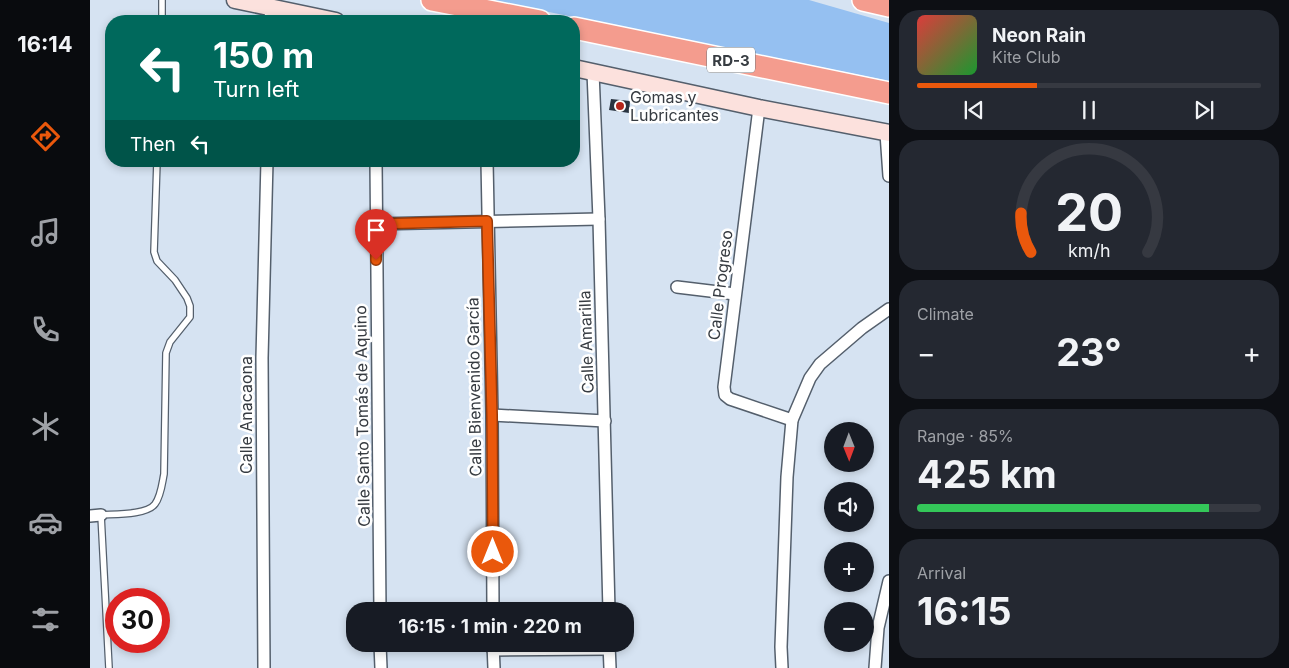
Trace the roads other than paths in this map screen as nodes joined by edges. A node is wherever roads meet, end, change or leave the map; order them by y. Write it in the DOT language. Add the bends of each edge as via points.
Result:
graph roads {
  1 [pos="162,0"];
  2 [pos="235,0"];
  3 [pos="432,0"];
  4 [pos="864,0"];
  5 [pos="889,6"];
  6 [pos="270,14"];
  7 [pos="162,15"];
  8 [pos="509,15"];
  9 [pos="580,29"];
  10 [pos="580,69"];
  11 [pos="593,72"];
  12 [pos="889,93"];
  13 [pos="759,108"];
  14 [pos="888,133"];
  15 [pos="157,167"];
  16 [pos="267,167"];
  17 [pos="376,167"];
  18 [pos="486,167"];
  19 [pos="889,176"];
  20 [pos="599,219"];
  21 [pos="487,221"];
  22 [pos="376,224"];
  23 [pos="677,288"];
  24 [pos="735,294"];
  25 [pos="889,309"];
  26 [pos="492,415"];
  27 [pos="792,420"];
  28 [pos="604,421"];
  29 [pos="96,516"];
  30 [pos="889,581"];
  31 [pos="380,602"];
  32 [pos="493,602"];
  33 [pos="609,602"];
  34 [pos="884,630"];
  35 [pos="380,652"];
  36 [pos="493,652"];
  37 [pos="609,652"];
  38 [pos="109,668"];
  39 [pos="264,668"];
  40 [pos="381,668"];
  41 [pos="494,668"];
  42 [pos="610,668"];
  43 [pos="782,668"];
  44 [pos="875,668"];
  1 -- 7 [label="lane"];
  2 -- 6 [label="main road"];
  3 -- 8 [label="highway"];
  4 -- 5 [label="highway"];
  9 -- 12 [label="highway, RD-3"];
  10 -- 11 [label="main road"];
  11 -- 13 [label="main road"];
  11 -- 20 [label="street, Calle Amarilla"];
  13 -- 14 [label="main road"];
  13 -- 24 [label="street, Calle Progreso"];
  14 -- 19 [label="street"];
  15 -- 29 [label="lane" via="154,252 190,306 190,317 170,342 166,354 164,474 154,506 141,512"];
  16 -- 39 [label="street, Calle Anacaona" via="262,358"];
  17 -- 22 [label="street, Calle Santo Tomás de Aquino"];
  18 -- 21 [label="street, Calle Bienvenido García"];
  20 -- 21 [label="street"];
  20 -- 28 [label="street, Calle Amarilla"];
  21 -- 22 [label="street"];
  21 -- 26 [label="street, Calle Bienvenido García"];
  22 -- 31 [label="street, Calle Santo Tomás de Aquino"];
  23 -- 24 [label="street"];
  24 -- 27 [label="street, Calle Progreso" via="725,395"];
  25 -- 27 [label="street" via="820,364 810,378"];
  26 -- 28 [label="street"];
  26 -- 32 [label="street, Calle Bienvenido García"];
  27 -- 43 [label="street" via="787,476"];
  28 -- 33 [label="street, Calle Amarilla"];
  29 -- 38 [label="lane"];
  30 -- 34 [label="street"];
  34 -- 44 [label="street"];
  35 -- 40 [label="street"];
  36 -- 41 [label="street"];
  37 -- 42 [label="street"];
}
